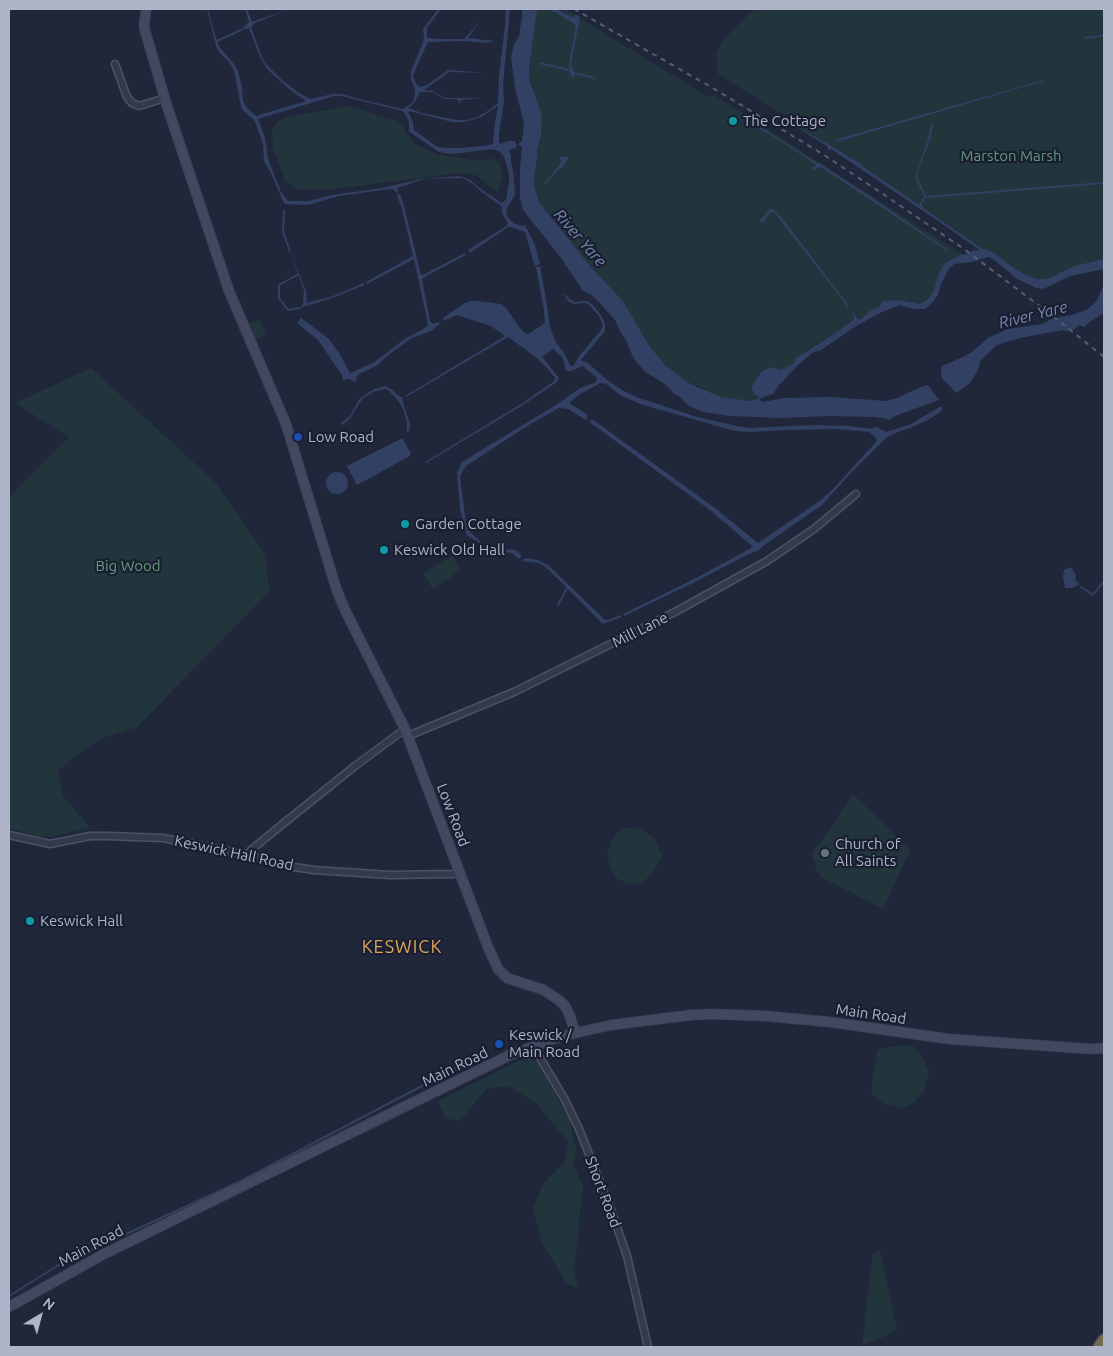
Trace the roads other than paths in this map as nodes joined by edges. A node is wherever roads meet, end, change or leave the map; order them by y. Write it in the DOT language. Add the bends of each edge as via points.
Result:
graph roads {
  1 [pos="146,9"];
  2 [pos="114,64"];
  3 [pos="165,98"];
  4 [pos="856,494"];
  5 [pos="407,732"];
  6 [pos="9,835"];
  7 [pos="248,855"];
  8 [pos="460,872"];
  9 [pos="575,1033"];
  10 [pos="533,1046"];
  11 [pos="1104,1048"];
  12 [pos="9,1307"];
  13 [pos="1104,1340"];
  14 [pos="648,1347"];
  15 [pos="1099,1347"];
  1 -- 3 [label="main road, Low Road" via="144,27"];
  2 -- 3 [label="street" via="132,103 139,106"];
  3 -- 5 [label="main road, Low Road" via="229,291 286,424 337,591"];
  4 -- 5 [label="street, Mill Lane" via="775,556 675,612 514,692"];
  5 -- 7 [label="street, Mill Lane" via="355,766"];
  5 -- 8 [label="main road, Low Road"];
  6 -- 7 [label="street, Keswick Hall Road" via="50,844 90,836 163,838"];
  7 -- 8 [label="street, Keswick Hall Road" via="314,870 390,875"];
  8 -- 9 [label="main road, Low Road" via="498,969 507,978 544,990 560,1001 570,1016"];
  9 -- 10 [label="main road, Main Road"];
  9 -- 11 [label="main road, Main Road" via="611,1025 714,1014 812,1020 949,1039"];
  10 -- 12 [label="main road, Main Road" via="104,1254"];
  10 -- 14 [label="street, Short Road" via="579,1129 611,1210 627,1256"];
  13 -- 15 [label="highway"];
}
